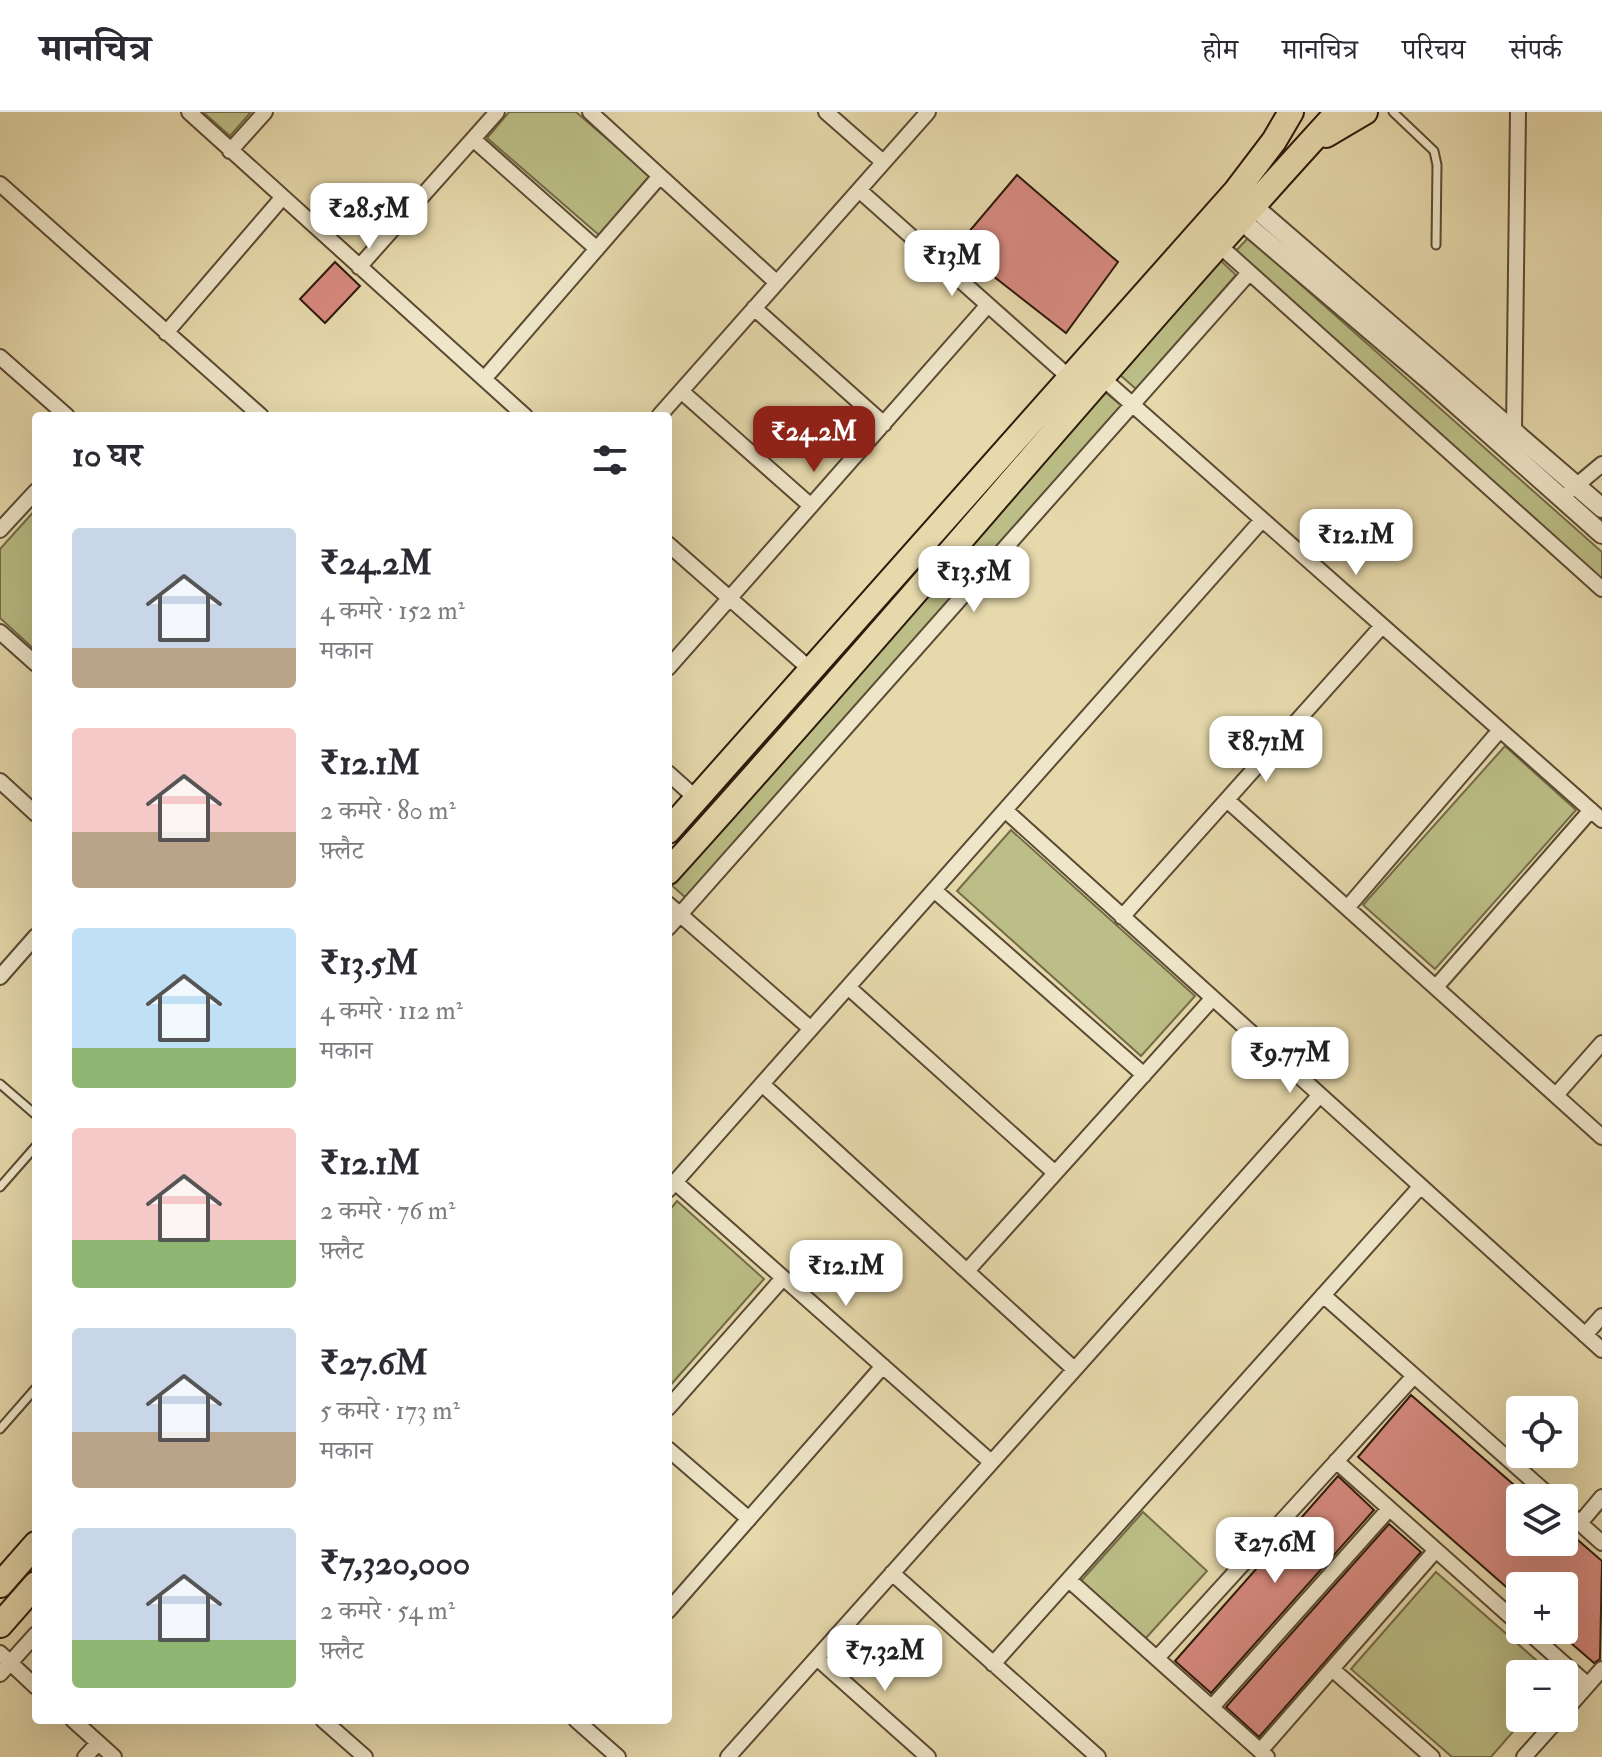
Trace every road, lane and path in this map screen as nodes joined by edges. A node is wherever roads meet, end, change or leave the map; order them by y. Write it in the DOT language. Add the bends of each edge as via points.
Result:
graph roads {
  1 [pos="189,112"];
  2 [pos="265,112"];
  3 [pos="497,112"];
  4 [pos="590,112"];
  5 [pos="826,112"];
  6 [pos="928,112"];
  7 [pos="1276,112"];
  8 [pos="1291,112"];
  9 [pos="1338,112"];
  10 [pos="1365,112"];
  11 [pos="1393,112"];
  12 [pos="1518,112"];
  13 [pos="473,139"];
  14 [pos="1274,141"];
  15 [pos="1310,143"];
  16 [pos="230,151"];
  17 [pos="883,162"];
  18 [pos="660,176"];
  19 [pos="0,184"];
  20 [pos="859,190"];
  21 [pos="282,198"];
  22 [pos="1248,214"];
  23 [pos="1436,245"];
  24 [pos="1220,246"];
  25 [pos="597,249"];
  26 [pos="359,267"];
  27 [pos="1249,273"];
  28 [pos="777,283"];
  29 [pos="988,305"];
  30 [pos="754,308"];
  31 [pos="166,333"];
  32 [pos="2,362"];
  33 [pos="1085,372"];
  34 [pos="484,379"];
  35 [pos="681,391"];
  36 [pos="1133,405"];
  37 [pos="62,412"];
  38 [pos="256,412"];
  39 [pos="521,412"];
  40 [pos="663,412"];
  41 [pos="884,424"];
  42 [pos="1514,430"];
  43 [pos="1602,464"];
  44 [pos="1577,486"];
  45 [pos="32,495"];
  46 [pos="1562,498"];
  47 [pos="811,506"];
  48 [pos="1602,508"];
  49 [pos="1262,520"];
  50 [pos="0,530"];
  51 [pos="1602,534"];
  52 [pos="672,548"];
  53 [pos="1602,589"];
  54 [pos="729,598"];
  55 [pos="1382,626"];
  56 [pos="0,632"];
  57 [pos="32,660"];
  58 [pos="672,663"];
  59 [pos="811,670"];
  60 [pos="1500,730"];
  61 [pos="672,777"];
  62 [pos="0,781"];
  63 [pos="697,799"];
  64 [pos="1227,800"];
  65 [pos="32,810"];
  66 [pos="1005,810"];
  67 [pos="1596,815"];
  68 [pos="672,827"];
  69 [pos="672,868"];
  70 [pos="934,890"];
  71 [pos="672,908"];
  72 [pos="1347,908"];
  73 [pos="680,915"];
  74 [pos="1122,917"];
  75 [pos="672,924"];
  76 [pos="32,941"];
  77 [pos="0,977"];
  78 [pos="848,987"];
  79 [pos="1436,987"];
  80 [pos="1212,999"];
  81 [pos="811,1029"];
  82 [pos="1602,1043"];
  83 [pos="1144,1075"];
  84 [pos="0,1084"];
  85 [pos="762,1084"];
  86 [pos="1556,1095"];
  87 [pos="1319,1096"];
  88 [pos="32,1112"];
  89 [pos="1602,1137"];
  90 [pos="32,1151"];
  91 [pos="1055,1173"];
  92 [pos="672,1185"];
  93 [pos="0,1187"];
  94 [pos="672,1187"];
  95 [pos="1420,1187"];
  96 [pos="967,1271"];
  97 [pos="783,1278"];
  98 [pos="1323,1295"];
  99 [pos="1602,1316"];
  100 [pos="1585,1335"];
  101 [pos="1602,1350"];
  102 [pos="883,1366"];
  103 [pos="1074,1369"];
  104 [pos="1414,1376"];
  105 [pos="32,1393"];
  106 [pos="672,1403"];
  107 [pos="0,1410"];
  108 [pos="9,1419"];
  109 [pos="0,1429"];
  110 [pos="672,1452"];
  111 [pos="1336,1461"];
  112 [pos="991,1462"];
  113 [pos="1536,1484"];
  114 [pos="1602,1497"];
  115 [pos="1389,1509"];
  116 [pos="749,1519"];
  117 [pos="1580,1523"];
  118 [pos="1602,1543"];
  119 [pos="32,1549"];
  120 [pos="1436,1550"];
  121 [pos="892,1573"];
  122 [pos="1069,1580"];
  123 [pos="0,1585"];
  124 [pos="32,1589"];
  125 [pos="672,1606"];
  126 [pos="1506,1612"];
  127 [pos="0,1625"];
  128 [pos="32,1638"];
  129 [pos="1542,1644"];
  130 [pos="817,1658"];
  131 [pos="1157,1658"];
  132 [pos="3,1664"];
  133 [pos="993,1664"];
  134 [pos="1332,1669"];
  135 [pos="1602,1669"];
  136 [pos="32,1684"];
  137 [pos="1588,1685"];
  138 [pos="1578,1696"];
  139 [pos="1212,1707"];
  140 [pos="77,1724"];
  141 [pos="327,1724"];
  142 [pos="581,1724"];
  143 [pos="1546,1732"];
  144 [pos="98,1743"];
  145 [pos="1264,1754"];
  146 [pos="362,1756"];
  147 [pos="85,1757"];
  148 [pos="114,1757"];
  149 [pos="618,1757"];
  150 [pos="728,1757"];
  151 [pos="928,1757"];
  152 [pos="1098,1757"];
  153 [pos="1432,1757"];
  154 [pos="1524,1757"];
  1 -- 16 [label="street"];
  2 -- 16 [label="street"];
  3 -- 13 [label="street"];
  4 -- 18 [label="street"];
  5 -- 17 [label="street"];
  6 -- 17 [label="street"];
  7 -- 14 [label="main road"];
  8 -- 14 [label="main road"];
  9 -- 15 [label="main road"];
  10 -- 15 [label="main road"];
  11 -- 23 [label="lane" via="1434,151"];
  12 -- 42 [label="street"];
  13 -- 25 [label="street"];
  13 -- 26 [label="street"];
  14 -- 33 [label="main road"];
  15 -- 22 [label="main road"];
  16 -- 21 [label="street"];
  17 -- 20 [label="street"];
  18 -- 25 [label="street"];
  18 -- 28 [label="street"];
  19 -- 31 [label="street"];
  20 -- 28 [label="street"];
  20 -- 29 [label="street"];
  21 -- 26 [label="street"];
  21 -- 31 [label="street"];
  22 -- 24 [label="main road"];
  22 -- 42 [label="street"];
  22 -- 46 [label="street"];
  24 -- 27 [label="street"];
  24 -- 33 [label="main road"];
  25 -- 34 [label="street"];
  26 -- 34 [label="street"];
  27 -- 36 [label="street"];
  27 -- 53 [label="street"];
  28 -- 30 [label="street"];
  29 -- 33 [label="street"];
  29 -- 41 [label="street"];
  30 -- 35 [label="street"];
  30 -- 41 [label="street"];
  31 -- 38 [label="street"];
  32 -- 37 [label="street"];
  33 -- 36 [label="street"];
  33 -- 59 [label="main road"];
  33 -- 69 [label="main road" via="833,690"];
  34 -- 39 [label="street"];
  35 -- 40 [label="street"];
  35 -- 47 [label="street"];
  36 -- 49 [label="street"];
  36 -- 73 [label="street"];
  41 -- 47 [label="street"];
  42 -- 44 [label="street"];
  43 -- 44 [label="street"];
  44 -- 46 [label="street"];
  44 -- 48 [label="street"];
  45 -- 50 [label="street"];
  46 -- 51 [label="street"];
  47 -- 54 [label="street"];
  49 -- 55 [label="street"];
  49 -- 66 [label="street"];
  52 -- 54 [label="street"];
  54 -- 58 [label="street"];
  54 -- 59 [label="street"];
  55 -- 60 [label="street"];
  55 -- 64 [label="street"];
  56 -- 57 [label="street"];
  59 -- 63 [label="main road"];
  60 -- 67 [label="street"];
  60 -- 72 [label="street"];
  61 -- 63 [label="street"];
  62 -- 65 [label="street"];
  63 -- 68 [label="main road"];
  64 -- 72 [label="street"];
  64 -- 74 [label="street"];
  66 -- 70 [label="street"];
  66 -- 74 [label="street"];
  67 -- 79 [label="street"];
  70 -- 78 [label="street"];
  70 -- 83 [label="street"];
  71 -- 73 [label="street"];
  72 -- 79 [label="street"];
  73 -- 75 [label="street"];
  73 -- 81 [label="street"];
  74 -- 80 [label="street"];
  76 -- 77 [label="street"];
  78 -- 81 [label="street"];
  78 -- 91 [label="street"];
  79 -- 86 [label="street"];
  80 -- 83 [label="street"];
  80 -- 87 [label="street"];
  81 -- 85 [label="street"];
  82 -- 86 [label="street"];
  83 -- 91 [label="street"];
  84 -- 88 [label="lane"];
  85 -- 92 [label="street"];
  85 -- 96 [label="street"];
  86 -- 89 [label="street"];
  87 -- 95 [label="street"];
  87 -- 103 [label="street"];
  90 -- 93 [label="lane"];
  91 -- 96 [label="street"];
  94 -- 97 [label="street"];
  95 -- 98 [label="street"];
  95 -- 100 [label="street"];
  96 -- 103 [label="street"];
  97 -- 102 [label="street"];
  97 -- 106 [label="street"];
  98 -- 104 [label="street"];
  98 -- 122 [label="street"];
  99 -- 100 [label="street"];
  100 -- 101 [label="street"];
  102 -- 112 [label="street"];
  102 -- 116 [label="street"];
  103 -- 112 [label="street"];
  104 -- 111 [label="street"];
  104 -- 113 [label="street"];
  105 -- 108 [label="lane"];
  107 -- 108 [label="lane"];
  108 -- 109 [label="lane"];
  110 -- 116 [label="street"];
  111 -- 115 [label="street"];
  111 -- 131 [label="street"];
  112 -- 121 [label="street"];
  114 -- 117 [label="street"];
  115 -- 120 [label="street"];
  115 -- 139 [label="street"];
  116 -- 125 [label="street"];
  117 -- 118 [label="street"];
  119 -- 123 [label="main road"];
  120 -- 126 [label="street"];
  120 -- 134 [label="street"];
  121 -- 130 [label="street"];
  121 -- 133 [label="street"];
  122 -- 131 [label="street"];
  122 -- 133 [label="street"];
  124 -- 127 [label="main road"];
  128 -- 132 [label="street"];
  129 -- 137 [label="street"];
  130 -- 150 [label="street"];
  130 -- 151 [label="street"];
  131 -- 139 [label="street"];
  132 -- 136 [label="street"];
  133 -- 152 [label="street"];
  134 -- 145 [label="street"];
  134 -- 153 [label="street"];
  135 -- 137 [label="street"];
  137 -- 138 [label="street"];
  139 -- 145 [label="street"];
  140 -- 144 [label="street"];
  141 -- 146 [label="street"];
  142 -- 149 [label="street"];
  143 -- 154 [label="street"];
  144 -- 147 [label="street"];
  144 -- 148 [label="street"];
}
